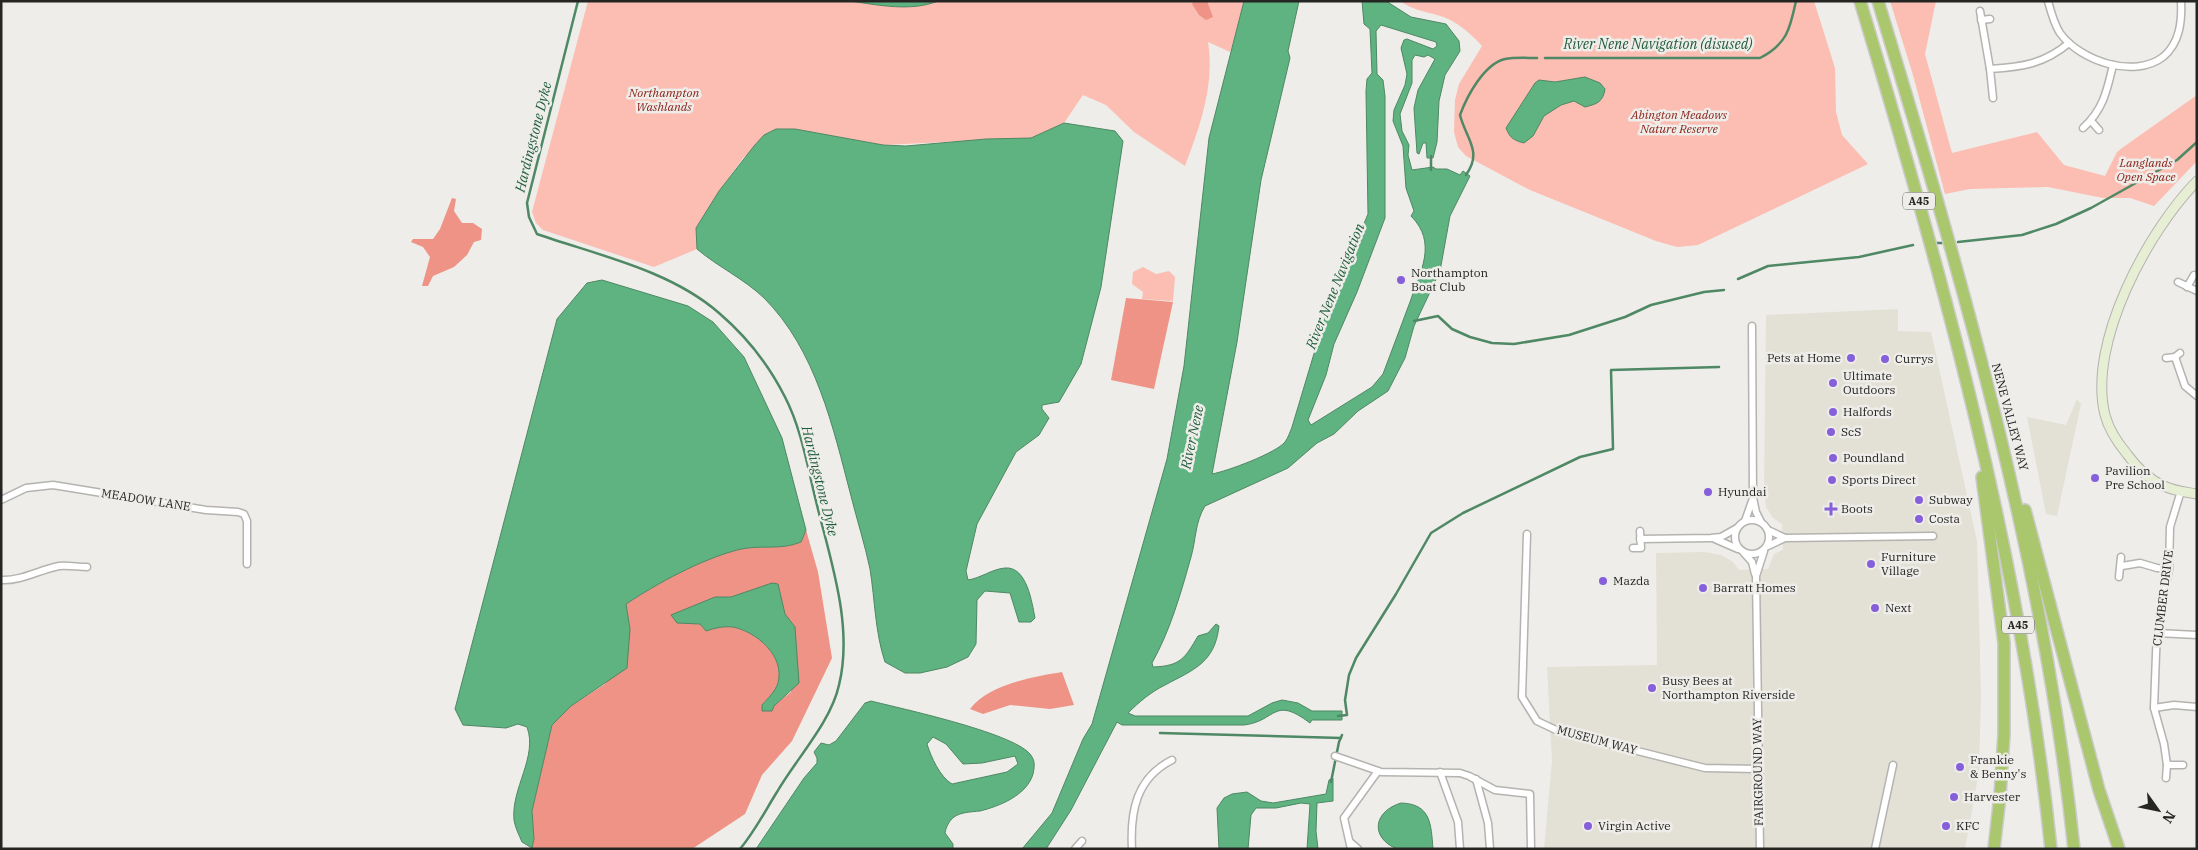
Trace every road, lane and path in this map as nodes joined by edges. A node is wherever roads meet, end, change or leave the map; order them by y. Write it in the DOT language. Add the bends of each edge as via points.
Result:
graph roads {
  1 [pos="1860,1"];
  2 [pos="1878,1"];
  3 [pos="2048,1"];
  4 [pos="2181,1"];
  5 [pos="1980,11"];
  6 [pos="1990,19"];
  7 [pos="1981,20"];
  8 [pos="2069,43"];
  9 [pos="2113,65"];
  10 [pos="1990,69"];
  11 [pos="1993,98"];
  12 [pos="2091,121"];
  13 [pos="2083,128"];
  14 [pos="2099,130"];
  15 [pos="2197,182"];
  16 [pos="2194,275"];
  17 [pos="2178,282"];
  18 [pos="2187,287"];
  19 [pos="2197,291"];
  20 [pos="1752,326"];
  21 [pos="2166,358"];
  22 [pos="2197,396"];
  23 [pos="1973,403"];
  24 [pos="2006,454"];
  25 [pos="2181,491"];
  26 [pos="2197,494"];
  27 [pos="1753,498"];
  28 [pos="1,500"];
  29 [pos="1746,521"];
  30 [pos="1761,522"];
  31 [pos="1737,528"];
  32 [pos="1768,530"];
  33 [pos="1640,531"];
  34 [pos="1527,534"];
  35 [pos="1932,536"];
  36 [pos="1711,538"];
  37 [pos="1785,538"];
  38 [pos="1640,539"];
  39 [pos="1633,548"];
  40 [pos="1766,549"];
  41 [pos="1742,551"];
  42 [pos="2121,557"];
  43 [pos="246,564"];
  44 [pos="2122,566"];
  45 [pos="87,567"];
  46 [pos="2169,569"];
  47 [pos="1756,576"];
  48 [pos="2119,577"];
  49 [pos="1,580"];
  50 [pos="2157,633"];
  51 [pos="2197,635"];
  52 [pos="2197,707"];
  53 [pos="2154,708"];
  54 [pos="1335,756"];
  55 [pos="1172,760"];
  56 [pos="1893,765"];
  57 [pos="2167,765"];
  58 [pos="2183,765"];
  59 [pos="1757,769"];
  60 [pos="1378,771"];
  61 [pos="1440,772"];
  62 [pos="2166,778"];
  63 [pos="1476,779"];
  64 [pos="1082,841"];
  65 [pos="1350,845"];
  66 [pos="1075,849"];
  67 [pos="1132,849"];
  68 [pos="1358,849"];
  69 [pos="1460,849"];
  70 [pos="1490,849"];
  71 [pos="1531,849"];
  72 [pos="1760,849"];
  73 [pos="1875,849"];
  74 [pos="1994,849"];
  75 [pos="2051,849"];
  76 [pos="2074,849"];
  77 [pos="2119,849"];
  1 -- 23 [label="highway, A45" via="1931,241"];
  2 -- 24 [label="highway, NENE VALLEY WAY / A45" via="1925,158"];
  3 -- 8 [label="street" via="2057,27"];
  4 -- 9 [label="street" via="2179,33 2164,56 2152,63"];
  5 -- 7 [label="street"];
  6 -- 7 [label="street"];
  7 -- 10 [label="street"];
  8 -- 9 [label="street" via="2097,60"];
  8 -- 10 [label="street" via="2042,61"];
  9 -- 12 [label="street" via="2105,101"];
  10 -- 11 [label="street"];
  12 -- 13 [label="street"];
  12 -- 14 [label="street"];
  15 -- 25 [label="street" via="2151,239 2128,283 2114,321 2103,382 2105,414 2114,437 2140,472 2164,486"];
  16 -- 18 [label="street"];
  17 -- 18 [label="street"];
  18 -- 19 [label="street"];
  20 -- 27 [label="street"];
  21 -- 22 [label="street" via="2178,355 2184,386"];
  23 -- 74 [label="highway" via="2004,643 2004,734"];
  23 -- 75 [label="highway, A45" via="2024,661"];
  24 -- 76 [label="highway, NENE VALLEY WAY / A45" via="2038,612"];
  24 -- 77 [label="highway" via="2019,488 2099,790"];
  25 -- 26 [label="street"];
  25 -- 46 [label="street, CLUMBER DRIVE" via="2170,527"];
  27 -- 29 [label="street"];
  27 -- 30 [label="street"];
  28 -- 43 [label="street, MEADOW LANE" via="26,488 53,485 206,510 238,512 244,514 247,522"];
  29 -- 30 [label="street"];
  29 -- 31 [label="street"];
  30 -- 32 [label="street"];
  31 -- 36 [label="street" via="1721,537"];
  31 -- 41 [label="street" via="1735,540"];
  32 -- 37 [label="street"];
  32 -- 40 [label="street" via="1770,540"];
  33 -- 38 [label="street"];
  34 -- 59 [label="street, MUSEUM WAY" via="1522,697 1537,721 1558,731 1705,768"];
  35 -- 37 [label="street"];
  36 -- 38 [label="street"];
  36 -- 41 [label="street"];
  37 -- 40 [label="street"];
  38 -- 39 [label="street" via="1640,548"];
  40 -- 41 [label="street" via="1756,555"];
  40 -- 47 [label="street"];
  41 -- 47 [label="street" via="1752,562"];
  42 -- 44 [label="street"];
  44 -- 46 [label="street" via="2140,563"];
  44 -- 48 [label="street"];
  45 -- 49 [label="street" via="62,566 16,580"];
  46 -- 50 [label="street, CLUMBER DRIVE"];
  47 -- 59 [label="street, FAIRGROUND WAY"];
  50 -- 51 [label="street"];
  50 -- 53 [label="street, CLUMBER DRIVE"];
  52 -- 53 [label="street"];
  53 -- 57 [label="street, CLUMBER DRIVE"];
  54 -- 60 [label="street"];
  55 -- 67 [label="street" via="1155,772 1139,791 1131,826"];
  56 -- 73 [label="street"];
  57 -- 58 [label="street"];
  57 -- 62 [label="street, CLUMBER DRIVE"];
  59 -- 72 [label="street, FAIRGROUND WAY"];
  60 -- 61 [label="street"];
  60 -- 65 [label="street" via="1344,818"];
  61 -- 63 [label="street" via="1460,773"];
  61 -- 69 [label="street" via="1458,822"];
  63 -- 70 [label="street" via="1488,823"];
  63 -- 71 [label="street" via="1495,790 1530,794"];
  64 -- 66 [label="street"];
  65 -- 68 [label="street"];
}
